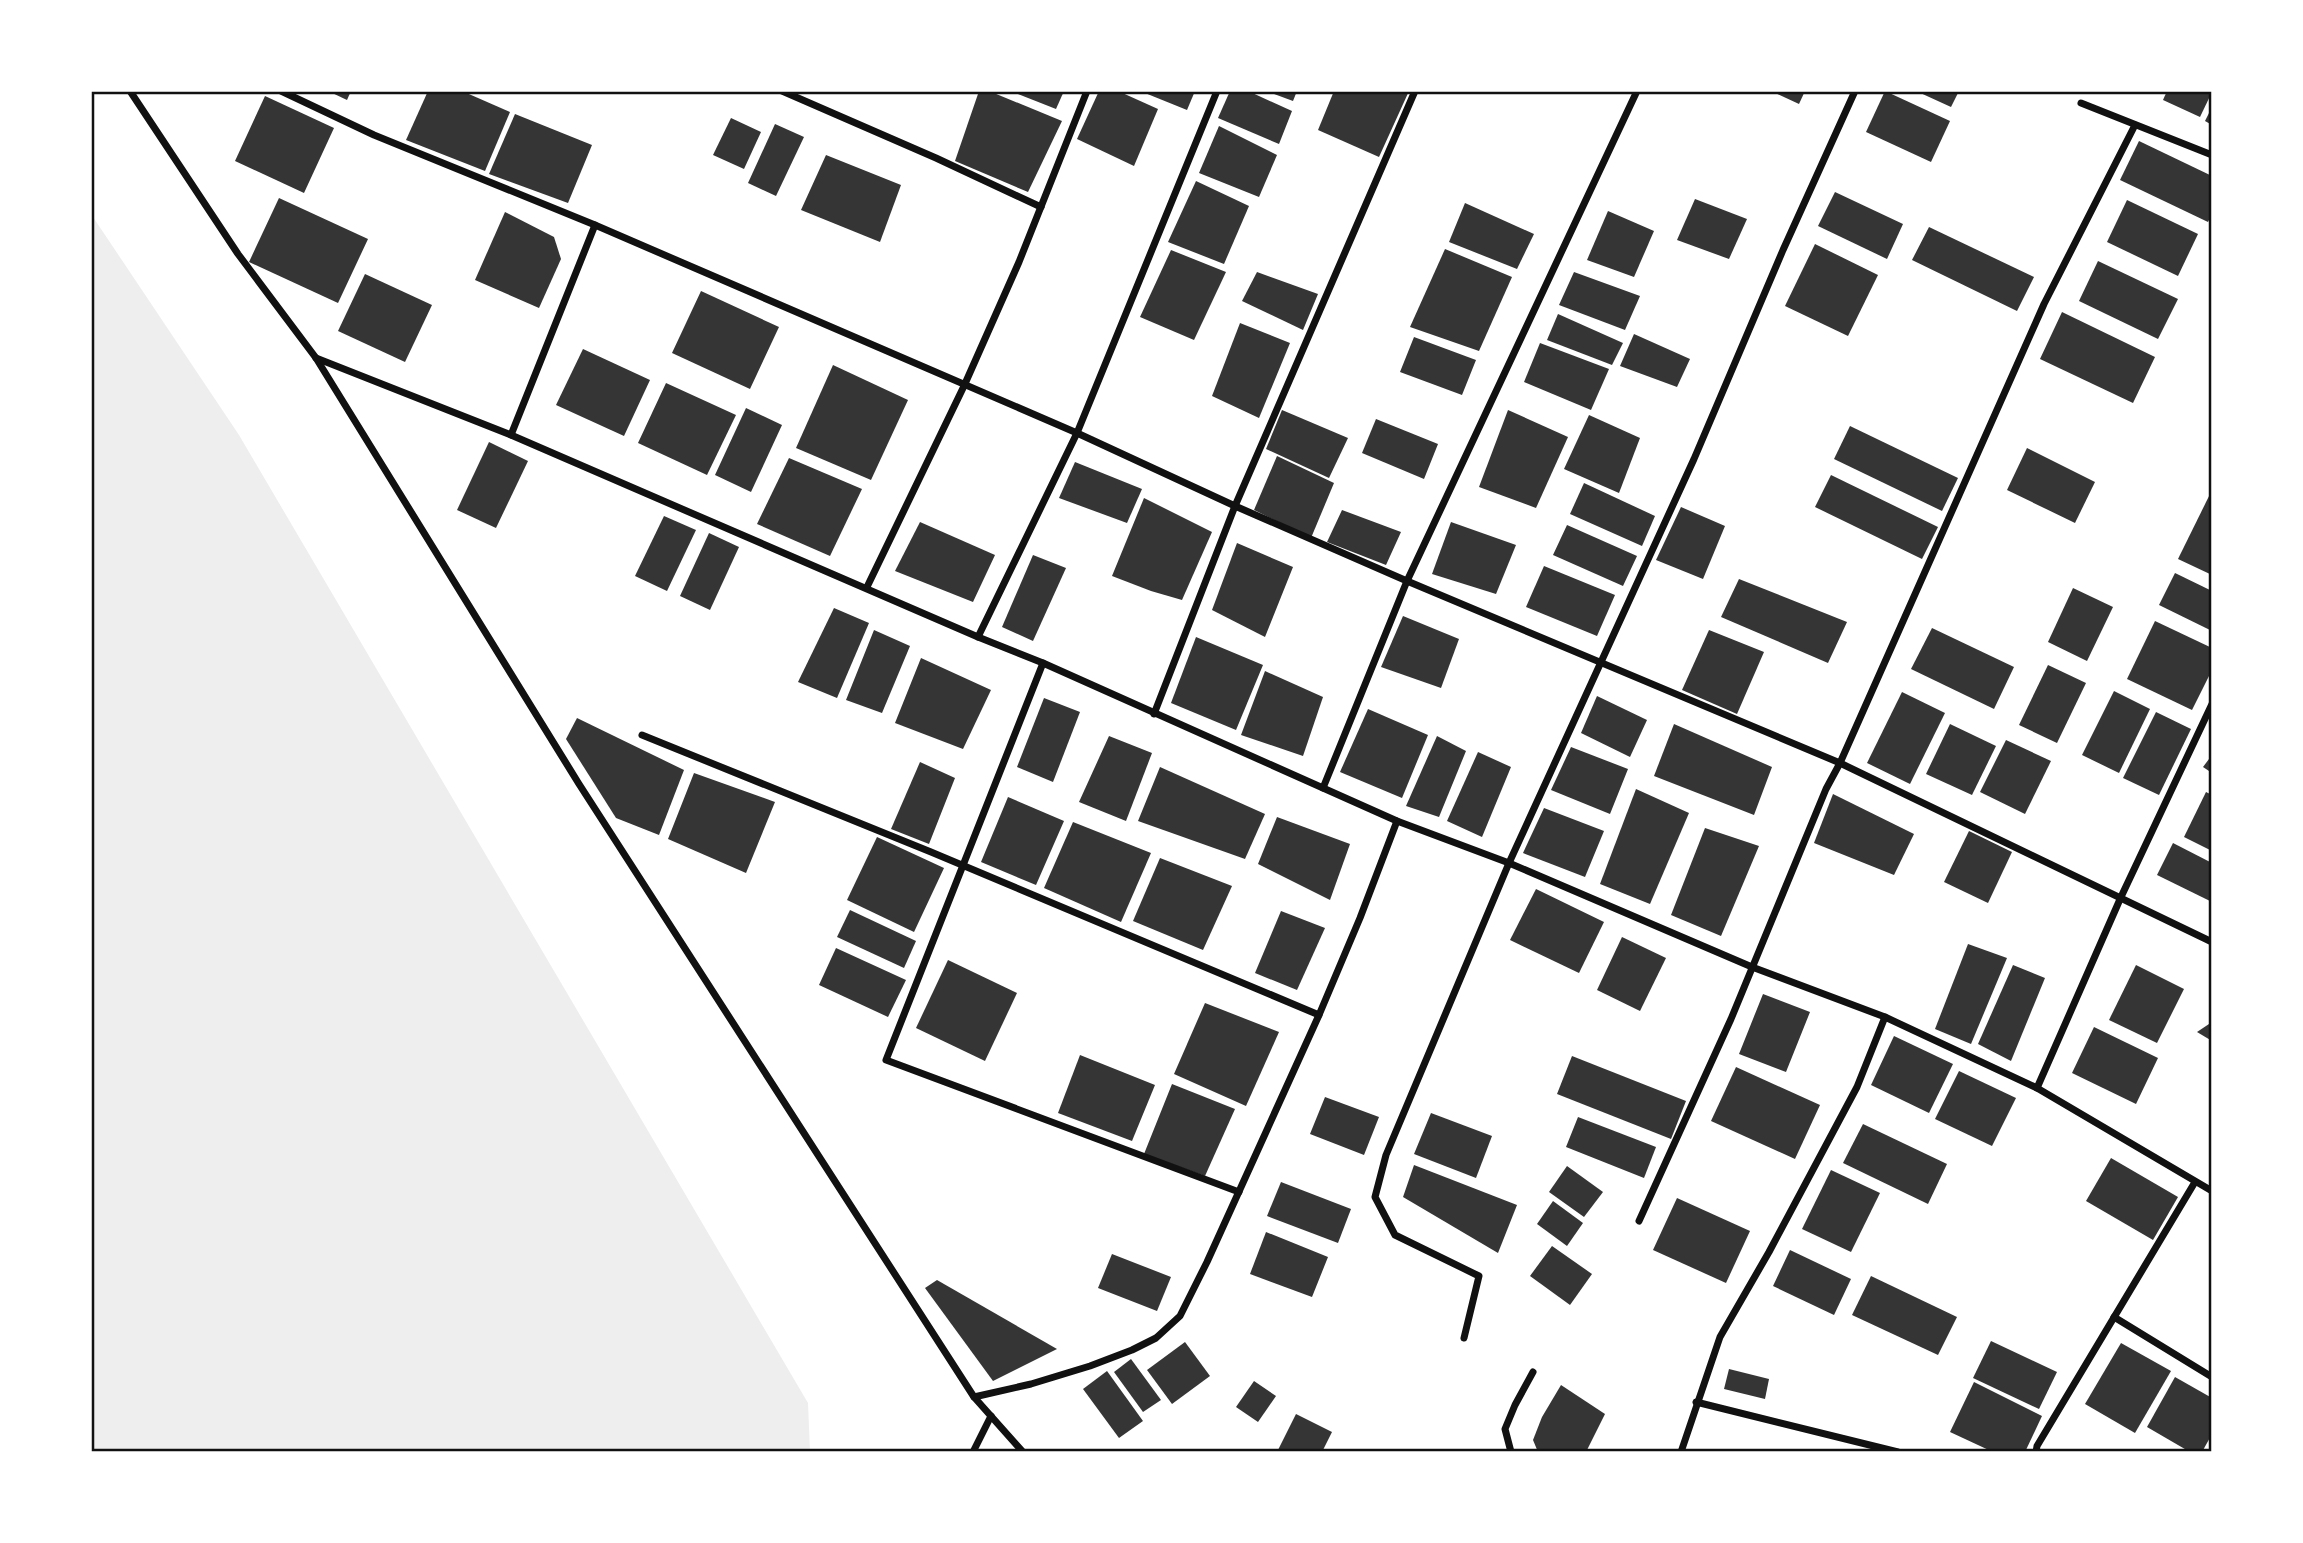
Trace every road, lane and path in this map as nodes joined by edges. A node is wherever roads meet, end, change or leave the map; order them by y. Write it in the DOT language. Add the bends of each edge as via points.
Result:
graph roads {
  1 [pos="130,91"];
  2 [pos="281,91"];
  3 [pos="782,91"];
  4 [pos="1087,91"];
  5 [pos="1217,91"];
  6 [pos="1415,91"];
  7 [pos="1637,91"];
  8 [pos="1855,91"];
  9 [pos="2081,103"];
  10 [pos="2135,125"];
  11 [pos="2212,155"];
  12 [pos="1041,207"];
  13 [pos="595,225"];
  14 [pos="316,358"];
  15 [pos="964,386"];
  16 [pos="1077,433"];
  17 [pos="511,435"];
  18 [pos="1235,506"];
  19 [pos="1407,581"];
  20 [pos="867,587"];
  21 [pos="978,637"];
  22 [pos="1043,663"];
  23 [pos="1599,664"];
  24 [pos="2212,704"];
  25 [pos="1154,714"];
  26 [pos="642,735"];
  27 [pos="1840,763"];
  28 [pos="1323,788"];
  29 [pos="1397,821"];
  30 [pos="1509,863"];
  31 [pos="962,866"];
  32 [pos="2121,897"];
  33 [pos="2212,942"];
  34 [pos="1752,967"];
  35 [pos="1319,1015"];
  36 [pos="1885,1017"];
  37 [pos="2037,1088"];
  38 [pos="2195,1182"];
  39 [pos="2212,1191"];
  40 [pos="1239,1192"];
  41 [pos="1639,1221"];
  42 [pos="2114,1317"];
  43 [pos="1464,1338"];
  44 [pos="1534,1372"];
  45 [pos="2212,1377"];
  46 [pos="974,1397"];
  47 [pos="1696,1402"];
  48 [pos="991,1416"];
  49 [pos="973,1452"];
  50 [pos="1023,1452"];
  51 [pos="1511,1452"];
  52 [pos="1681,1452"];
  53 [pos="1898,1452"];
  54 [pos="2036,1452"];
  1 -- 14 [label="street" via="238,254"];
  2 -- 13 [label="street" via="374,135"];
  3 -- 12 [label="street"];
  4 -- 12 [label="street"];
  5 -- 16 [label="street"];
  6 -- 18 [label="street"];
  7 -- 19 [label="street"];
  8 -- 23 [label="street"];
  9 -- 10 [label="street"];
  10 -- 11 [label="street"];
  10 -- 27 [label="street" via="2043,304"];
  12 -- 15 [label="street"];
  13 -- 15 [label="street"];
  13 -- 17 [label="street"];
  14 -- 17 [label="street"];
  14 -- 46 [label="street" via="579,784"];
  15 -- 16 [label="street"];
  15 -- 20 [label="street"];
  16 -- 18 [label="street"];
  16 -- 21 [label="street"];
  17 -- 20 [label="street"];
  18 -- 19 [label="street"];
  18 -- 25 [label="street"];
  19 -- 23 [label="street"];
  19 -- 28 [label="street"];
  20 -- 21 [label="street"];
  21 -- 22 [label="street"];
  22 -- 25 [label="street"];
  22 -- 31 [label="street"];
  23 -- 27 [label="street"];
  23 -- 30 [label="street"];
  24 -- 32 [label="street"];
  25 -- 28 [label="street"];
  26 -- 31 [label="street"];
  27 -- 32 [label="street"];
  27 -- 34 [label="street"];
  28 -- 29 [label="street"];
  29 -- 30 [label="street"];
  29 -- 35 [label="street"];
  30 -- 34 [label="street"];
  30 -- 43 [label="street" via="1386,1155 1375,1197 1395,1235 1479,1276"];
  31 -- 35 [label="street"];
  31 -- 40 [label="street" via="886,1060"];
  32 -- 33 [label="street"];
  32 -- 37 [label="street"];
  34 -- 36 [label="street"];
  34 -- 41 [label="street"];
  35 -- 40 [label="street"];
  36 -- 37 [label="street"];
  36 -- 47 [label="street" via="1857,1087 1720,1337"];
  37 -- 38 [label="street"];
  38 -- 39 [label="street"];
  38 -- 42 [label="street"];
  40 -- 46 [label="street" via="1180,1316 1156,1338 1090,1366"];
  42 -- 45 [label="street"];
  42 -- 54 [label="street"];
  44 -- 51 [label="street" via="1505,1429"];
  46 -- 48 [label="street"];
  47 -- 52 [label="street"];
  47 -- 53 [label="street"];
  48 -- 49 [label="street"];
  48 -- 50 [label="street"];
}
